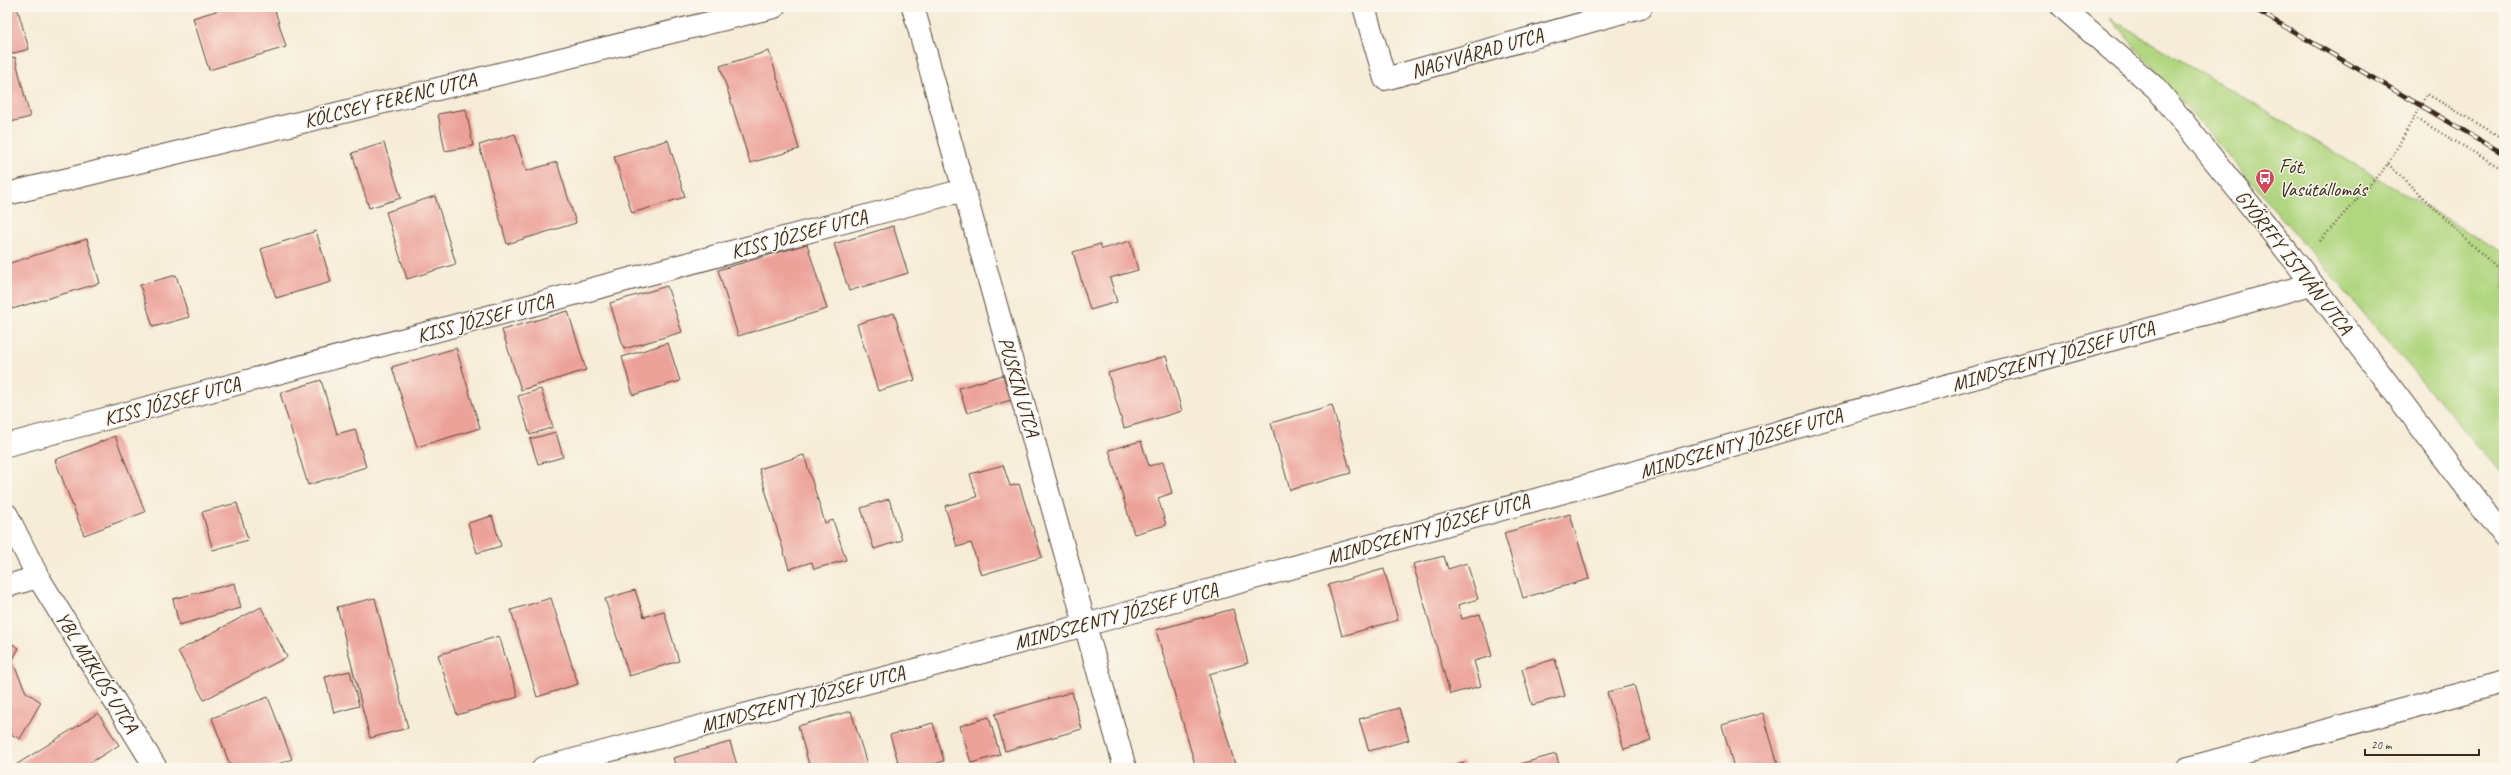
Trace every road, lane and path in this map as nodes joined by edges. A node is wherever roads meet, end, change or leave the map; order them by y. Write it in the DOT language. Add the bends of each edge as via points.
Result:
graph roads {
  1 [pos="774,7"];
  2 [pos="913,7"];
  3 [pos="1364,7"];
  4 [pos="1641,7"];
  5 [pos="2062,7"];
  6 [pos="2414,118"];
  7 [pos="2504,139"];
  8 [pos="2388,164"];
  9 [pos="2504,170"];
  10 [pos="964,190"];
  11 [pos="7,194"];
  12 [pos="2298,265"];
  13 [pos="2504,275"];
  14 [pos="2312,284"];
  15 [pos="7,445"];
  16 [pos="7,515"];
  17 [pos="2504,537"];
  18 [pos="38,577"];
  19 [pos="7,586"];
  20 [pos="1085,625"];
  21 [pos="2504,682"];
  22 [pos="156,768"];
  23 [pos="543,768"];
  24 [pos="1125,768"];
  25 [pos="2188,768"];
  1 -- 11 [label="street, KÖLCSEY FERENC UTCA"];
  2 -- 10 [label="street, PUSKIN UTCA"];
  3 -- 4 [label="street, NAGYVÁRAD UTCA" via="1385,79"];
  5 -- 12 [label="street, GYŐRFFY ISTVÁN UTCA" via="2157,89"];
  6 -- 7 [label="path" via="2427,94"];
  6 -- 8 [label="path"];
  6 -- 9 [label="path"];
  8 -- 12 [label="path"];
  8 -- 13 [label="path"];
  10 -- 15 [label="street, KISS JÓZSEF UTCA"];
  10 -- 20 [label="street, PUSKIN UTCA"];
  12 -- 14 [label="street, GYŐRFFY ISTVÁN UTCA"];
  14 -- 17 [label="street, GYŐRFFY ISTVÁN UTCA"];
  14 -- 20 [label="street, MINDSZENTY JÓZSEF UTCA"];
  16 -- 18 [label="street, YBL MIKLÓS UTCA"];
  18 -- 19 [label="street"];
  18 -- 22 [label="street, YBL MIKLÓS UTCA"];
  20 -- 23 [label="street, MINDSZENTY JÓZSEF UTCA"];
  20 -- 24 [label="street, PUSKIN UTCA"];
  21 -- 25 [label="street"];
}
